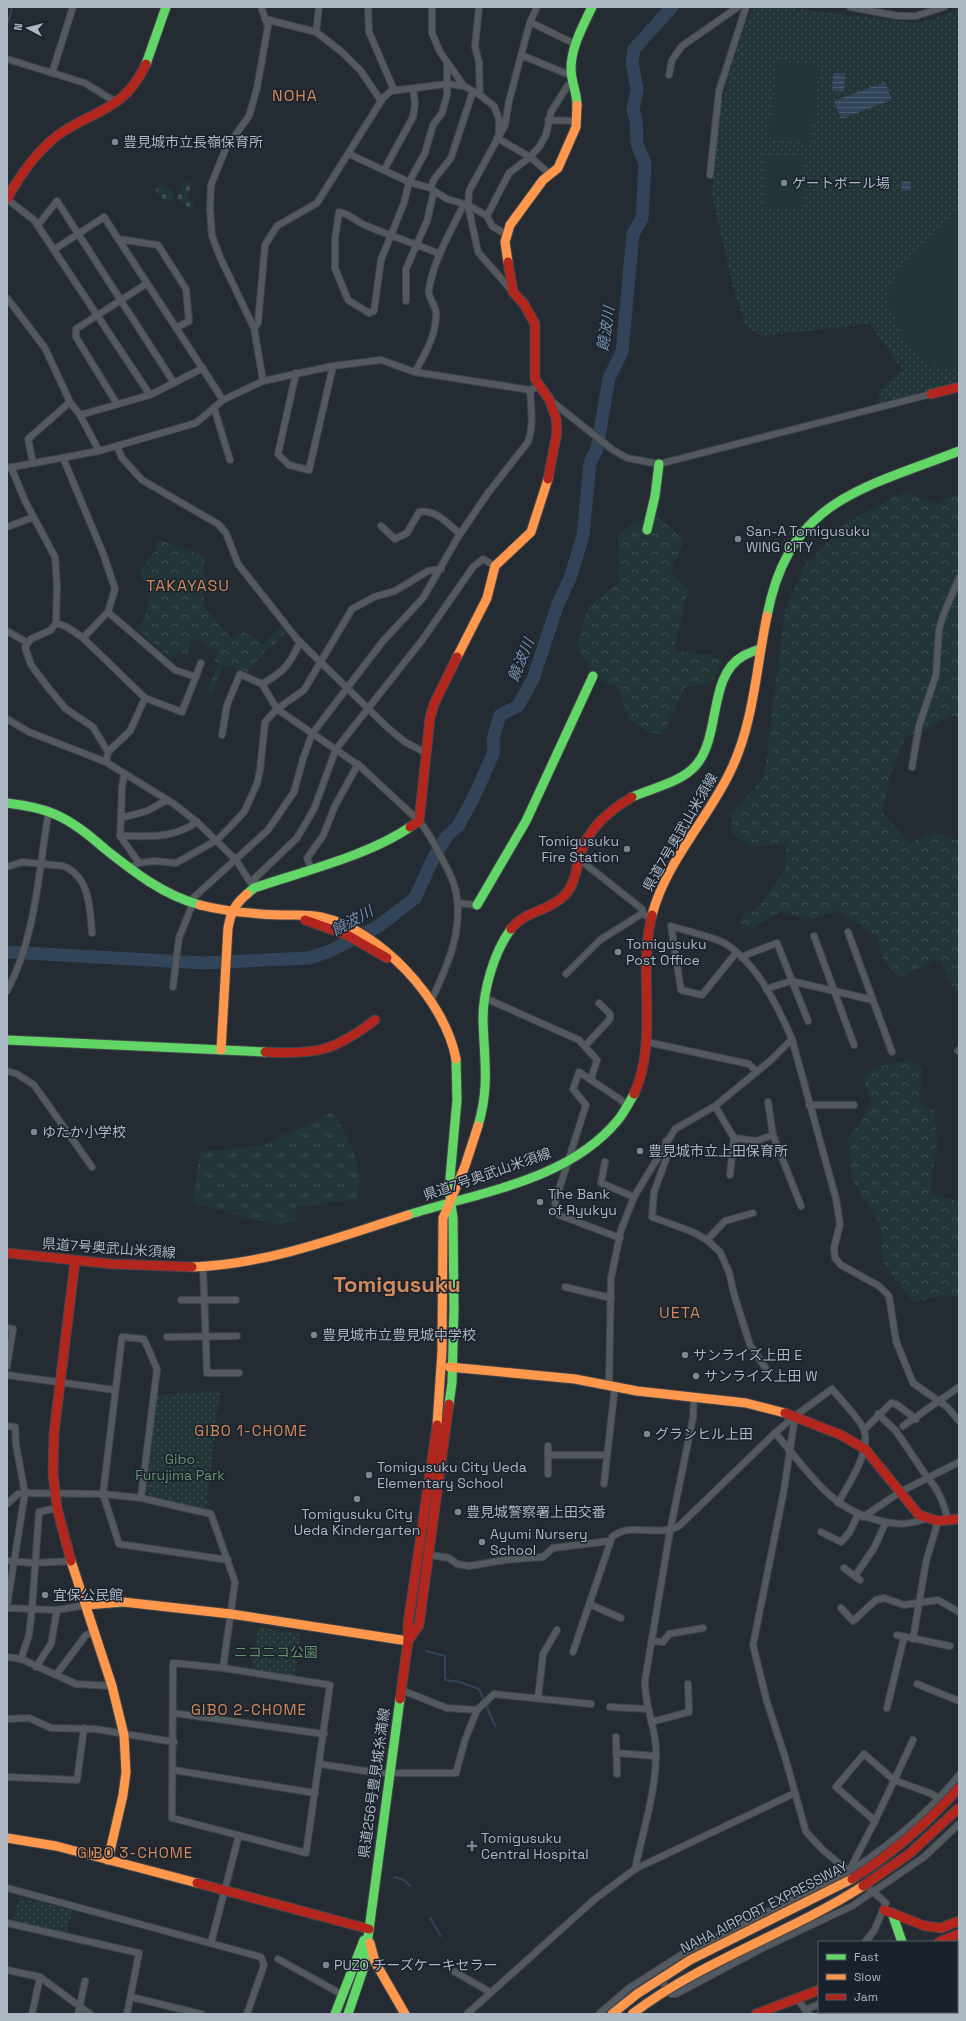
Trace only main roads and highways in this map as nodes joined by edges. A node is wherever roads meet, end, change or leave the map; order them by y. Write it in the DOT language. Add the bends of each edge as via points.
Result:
graph roads {
  1 [pos="166,7"];
  2 [pos="592,7"];
  3 [pos="7,199"];
  4 [pos="959,387"];
  5 [pos="931,394"];
  6 [pos="959,451"];
  7 [pos="659,464"];
  8 [pos="647,530"];
  9 [pos="760,649"];
  10 [pos="593,676"];
  11 [pos="7,803"];
  12 [pos="477,905"];
  13 [pos="231,912"];
  14 [pos="374,1020"];
  15 [pos="7,1040"];
  16 [pos="221,1050"];
  17 [pos="452,1147"];
  18 [pos="469,1152"];
  19 [pos="450,1203"];
  20 [pos="7,1253"];
  21 [pos="75,1261"];
  22 [pos="442,1366"];
  23 [pos="453,1367"];
  24 [pos="959,1519"];
  25 [pos="86,1605"];
  26 [pos="408,1641"];
  27 [pos="959,1788"];
  28 [pos="959,1808"];
  29 [pos="7,1838"];
  30 [pos="108,1860"];
  31 [pos="959,1921"];
  32 [pos="369,1929"];
  33 [pos="959,1934"];
  34 [pos="902,1941"];
  35 [pos="942,1941"];
  36 [pos="818,1990"];
  37 [pos="335,2014"];
  38 [pos="348,2014"];
  39 [pos="405,2014"];
  40 [pos="612,2014"];
  41 [pos="632,2014"];
  42 [pos="756,2014"];
  1 -- 3 [label="main road" via="141,74 131,90 117,103 54,138 30,162"];
  2 -- 13 [label="main road" via="575,44 572,60 572,80 577,101 576,127 558,168 523,204 510,225 505,248 513,292 536,324 534,388 549,399 557,422 546,490 531,532 495,566 487,598 434,704 429,721 420,821 395,838 254,888 239,899"];
  4 -- 5 [label="main road"];
  6 -- 9 [label="main road, 県道7号奥武山米須線" via="857,491 833,505 813,522 794,544 780,568 769,598"];
  7 -- 8 [label="main road"];
  9 -- 18 [label="main road" via="746,653 727,673 718,694 704,752 697,764 684,774 631,798 604,818 588,835 573,883 564,897 521,919 510,929 500,950 483,1011 487,1066 485,1099"];
  9 -- 19 [label="main road, 県道7号奥武山米須線" via="752,702 735,760 707,815 669,874 647,916 647,1042 639,1081 627,1107 593,1145 568,1160 521,1180"];
  10 -- 12 [label="main road" via="532,810 512,849"];
  11 -- 13 [label="main road" via="28,804 49,810 135,865 159,888 205,908"];
  13 -- 16 [label="main road"];
  13 -- 17 [label="main road" via="315,919 373,946 397,963 431,1001 444,1022 455,1054 457,1098"];
  14 -- 16 [label="main road" via="344,1042 321,1052 291,1054"];
  15 -- 16 [label="main road"];
  17 -- 18 [label="main road" via="457,1157 464,1157"];
  17 -- 19 [label="main road"];
  18 -- 19 [label="main road"];
  19 -- 21 [label="main road, 県道7号奥武山米須線" via="274,1256 235,1264 154,1267"];
  19 -- 22 [label="main road, 県道256号豊見城糸満線" via="443,1214"];
  19 -- 23 [label="main road, 県道256号豊見城糸満線" via="453,1220"];
  20 -- 21 [label="main road, 県道7号奥武山米須線"];
  21 -- 25 [label="main road" via="53,1453 54,1492 71,1561"];
  22 -- 23 [label="main road"];
  22 -- 26 [label="main road, 県道256号豊見城糸満線" via="433,1450 408,1624"];
  23 -- 24 [label="main road" via="575,1379 694,1398 746,1403 795,1416 865,1448 919,1515 938,1521"];
  23 -- 26 [label="main road, 県道256号豊見城糸満線" via="420,1625"];
  25 -- 26 [label="main road" via="123,1602 231,1614"];
  25 -- 30 [label="main road" via="112,1686 124,1735 126,1772"];
  26 -- 32 [label="main road, 県道256号豊見城糸満線"];
  27 -- 40 [label="main road, NAHA AIRPORT EXPRESSWAY, bridge" via="910,1837 853,1878 679,1966 636,1994"];
  28 -- 41 [label="main road, NAHA AIRPORT EXPRESSWAY, bridge" via="919,1847 866,1886 684,1978"];
  29 -- 30 [label="main road" via="56,1846"];
  30 -- 32 [label="main road"];
  31 -- 34 [label="main road" via="941,1928 925,1926 888,1911"];
  32 -- 37 [label="main road, 県道256号豊見城糸満線"];
  32 -- 38 [label="main road, 県道256号豊見城糸満線" via="363,1972"];
  32 -- 39 [label="main road" via="375,1962"];
  33 -- 35 [label="main road"];
  36 -- 42 [label="main road"];
}
